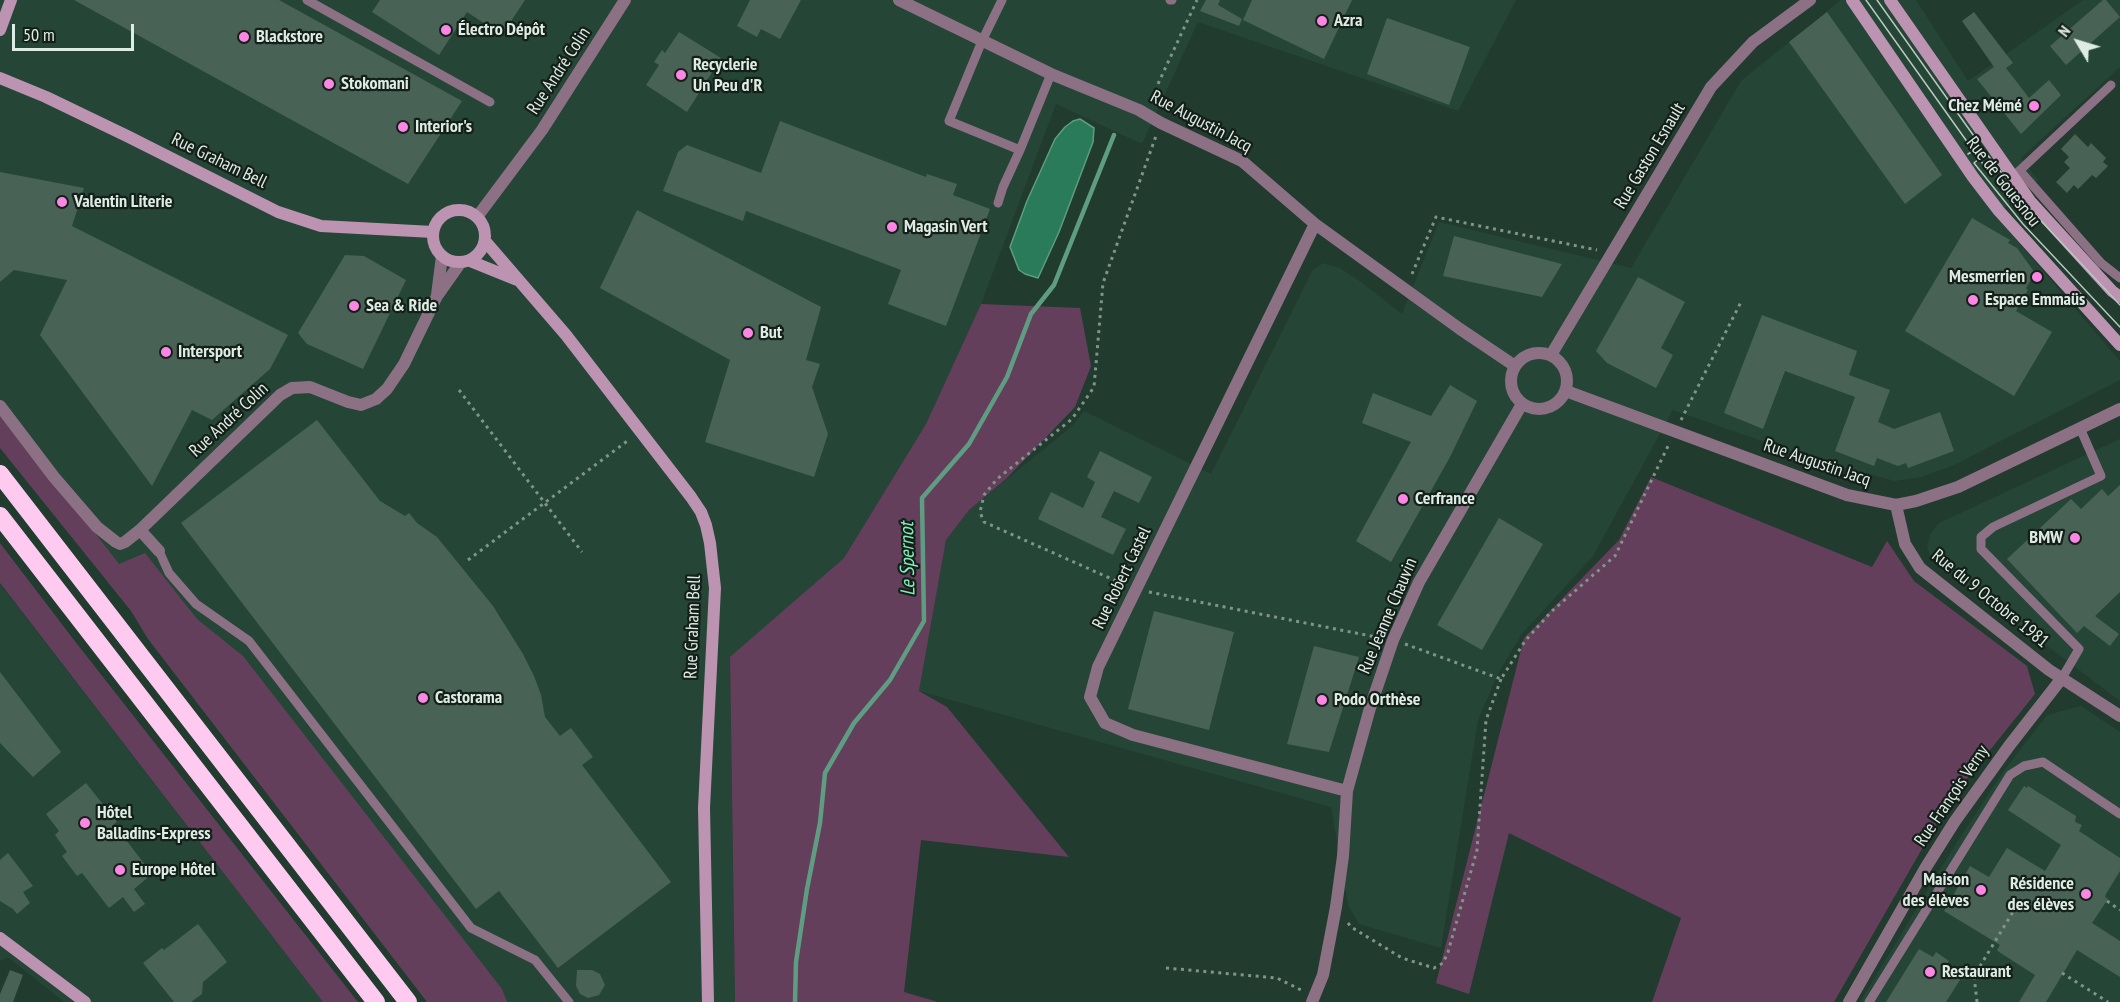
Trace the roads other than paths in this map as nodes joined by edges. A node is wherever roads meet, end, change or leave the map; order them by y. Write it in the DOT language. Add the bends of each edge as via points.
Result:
graph roads {
  1 [pos="11,0"];
  2 [pos="307,0"];
  3 [pos="625,0"];
  4 [pos="899,0"];
  5 [pos="1002,0"];
  6 [pos="1810,0"];
  7 [pos="1852,0"];
  8 [pos="1890,0"];
  9 [pos="0,30"];
  10 [pos="982,41"];
  11 [pos="1051,74"];
  12 [pos="0,78"];
  13 [pos="2111,85"];
  14 [pos="490,102"];
  15 [pos="1020,150"];
  16 [pos="2017,174"];
  17 [pos="998,203"];
  18 [pos="477,217"];
  19 [pos="1315,224"];
  20 [pos="433,232"];
  21 [pos="485,241"];
  22 [pos="442,256"];
  23 [pos="465,262"];
  24 [pos="2120,278"];
  25 [pos="521,282"];
  26 [pos="436,296"];
  27 [pos="2120,297"];
  28 [pos="2120,345"];
  29 [pos="1551,355"];
  30 [pos="1515,366"];
  31 [pos="1566,391"];
  32 [pos="1522,404"];
  33 [pos="0,406"];
  34 [pos="2120,409"];
  35 [pos="2080,428"];
  36 [pos="0,474"];
  37 [pos="1896,505"];
  38 [pos="0,516"];
  39 [pos="140,530"];
  40 [pos="159,551"];
  41 [pos="2062,678"];
  42 [pos="2120,716"];
  43 [pos="1347,791"];
  44 [pos="2120,814"];
  45 [pos="0,938"];
  46 [pos="1314,999"];
  47 [pos="85,1002"];
  48 [pos="376,1002"];
  49 [pos="408,1002"];
  50 [pos="569,1002"];
  51 [pos="708,1002"];
  52 [pos="1849,1002"];
  53 [pos="1869,1002"];
  1 -- 9 [label="street"];
  2 -- 14 [label="lane"];
  3 -- 18 [label="street, Rue André Colin" via="542,129"];
  4 -- 10 [label="street, Rue Augustin Jacq"];
  5 -- 10 [label="lane"];
  6 -- 29 [label="street, Rue Gaston Esnault" via="1752,42 1711,87"];
  7 -- 28 [label="street, Rue de Gouesnou" via="1999,211"];
  8 -- 16 [label="street, Rue de Gouesnou"];
  10 -- 11 [label="street, Rue Augustin Jacq"];
  10 -- 15 [label="lane" via="950,121"];
  11 -- 15 [label="lane"];
  11 -- 19 [label="street, Rue Augustin Jacq" via="1139,110 1242,161"];
  12 -- 20 [label="street, Rue Graham Bell" via="278,212 321,226"];
  13 -- 16 [label="lane"];
  15 -- 17 [label="lane"];
  16 -- 24 [label="lane" via="2100,263"];
  16 -- 27 [label="street, Rue de Gouesnou" via="2030,201"];
  18 -- 20 [label="street" via="455,210 440,218"];
  18 -- 21 [label="street" via="483,224"];
  19 -- 30 [label="street, Rue Augustin Jacq"];
  19 -- 43 [label="street, Rue Robert Castel" via="1098,668 1089,697 1106,723 1132,735"];
  20 -- 22 [label="street"];
  21 -- 23 [label="street" via="477,256"];
  21 -- 25 [label="street, Rue Graham Bell"];
  22 -- 23 [label="street"];
  22 -- 26 [label="street, Rue André Colin"];
  23 -- 25 [label="street, Rue Graham Bell"];
  23 -- 26 [label="street, Rue André Colin"];
  25 -- 51 [label="street, Rue Graham Bell" via="640,431 701,512 706,525 715,588 704,808"];
  26 -- 39 [label="street, Rue André Colin" via="398,375 376,399 355,404 318,389 292,388 280,395"];
  29 -- 30 [label="street" via="1531,354"];
  29 -- 31 [label="street" via="1566,370"];
  30 -- 32 [label="street" via="1511,387"];
  31 -- 32 [label="street" via="1548,409 1534,410"];
  31 -- 37 [label="street, Rue Augustin Jacq" via="1847,495"];
  32 -- 43 [label="street, Rue Jeanne Chauvin" via="1419,582 1393,640"];
  33 -- 39 [label="street, Rue André Colin" via="97,527 120,544"];
  34 -- 35 [label="street, Rue Augustin Jacq"];
  35 -- 37 [label="street, Rue Augustin Jacq" via="1958,487"];
  35 -- 41 [label="lane" via="2101,476 1993,527 1981,537 1982,549 2079,650"];
  36 -- 49 [label="highway"];
  37 -- 41 [label="street, Rue du 9 Octobre 1981" via="1905,544 1920,568"];
  38 -- 48 [label="highway"];
  39 -- 40 [label="street"];
  40 -- 50 [label="lane" via="169,573 196,604 249,641 471,928 535,960"];
  41 -- 42 [label="street"];
  41 -- 52 [label="street, Rue François Verny" via="1955,821"];
  43 -- 46 [label="street, Rue Jeanne Chauvin" via="1336,907 1323,975"];
  44 -- 53 [label="lane" via="2043,762 2024,766 2010,775"];
  45 -- 47 [label="street"];
}
